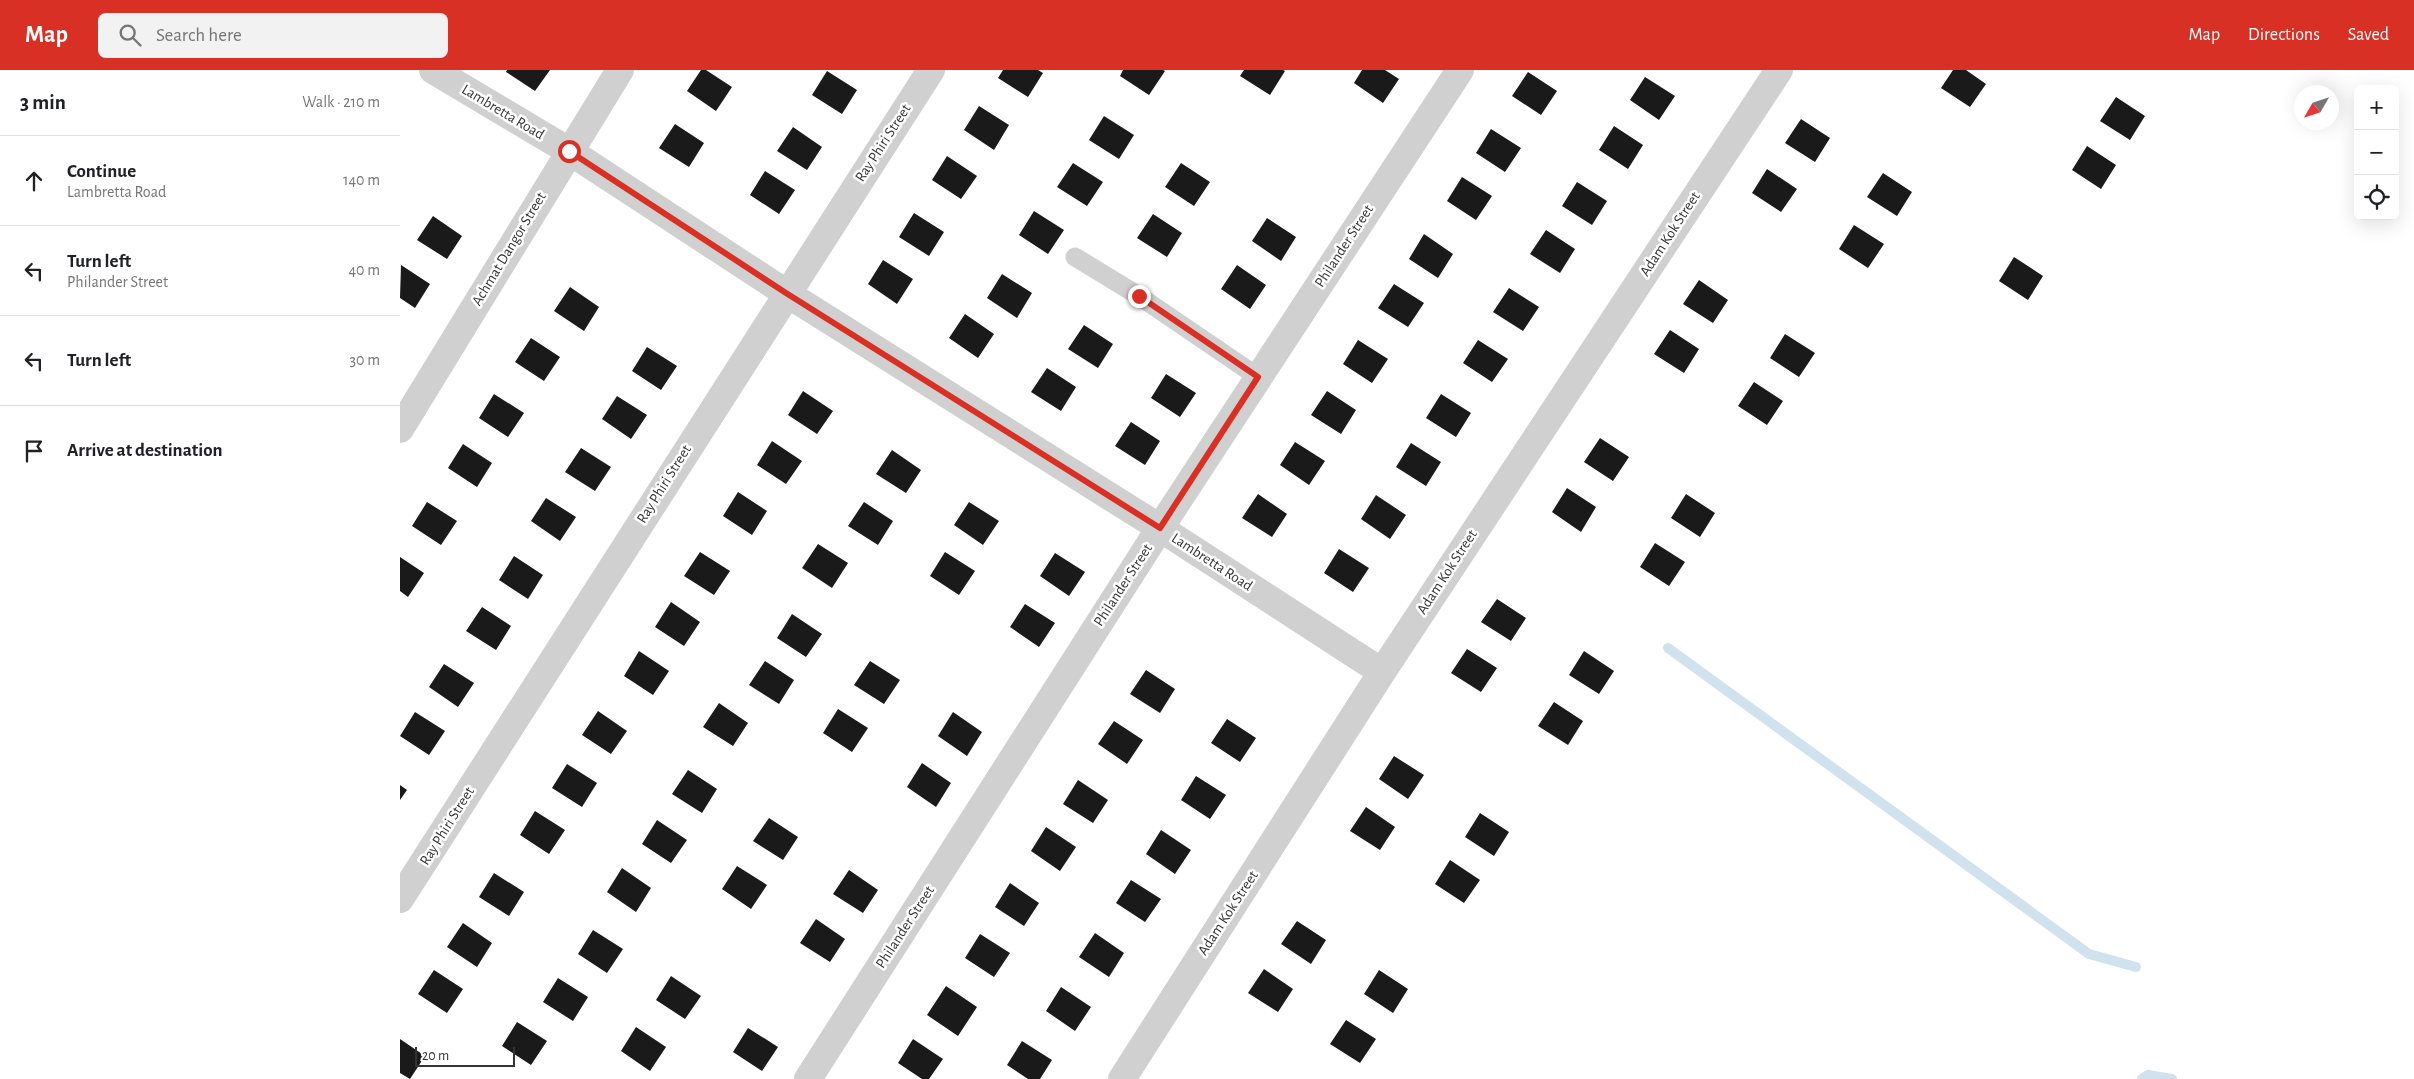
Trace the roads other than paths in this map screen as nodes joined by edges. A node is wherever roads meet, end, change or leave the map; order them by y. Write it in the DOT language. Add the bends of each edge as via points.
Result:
graph roads {
  1 [pos="433,70"];
  2 [pos="620,70"];
  3 [pos="931,70"];
  4 [pos="1460,70"];
  5 [pos="1779,70"];
  6 [pos="569,151"];
  7 [pos="1075,257"];
  8 [pos="786,293"];
  9 [pos="1258,377"];
  10 [pos="400,429"];
  11 [pos="1160,528"];
  12 [pos="1382,672"];
  13 [pos="400,899"];
  14 [pos="808,1079"];
  15 [pos="1122,1079"];
  1 -- 6 [label="street, Lambretta Road"];
  2 -- 6 [label="street, Achmat Dangor Street"];
  3 -- 8 [label="street, Ray Phiri Street"];
  4 -- 9 [label="street, Philander Street"];
  5 -- 12 [label="street, Adam Kok Street"];
  6 -- 8 [label="street, Lambretta Road"];
  6 -- 10 [label="street, Achmat Dangor Street"];
  7 -- 9 [label="lane"];
  8 -- 11 [label="street, Lambretta Road"];
  8 -- 13 [label="street, Ray Phiri Street"];
  9 -- 11 [label="street, Philander Street"];
  11 -- 12 [label="street, Lambretta Road"];
  11 -- 14 [label="street, Philander Street"];
  12 -- 15 [label="street, Adam Kok Street"];
}
